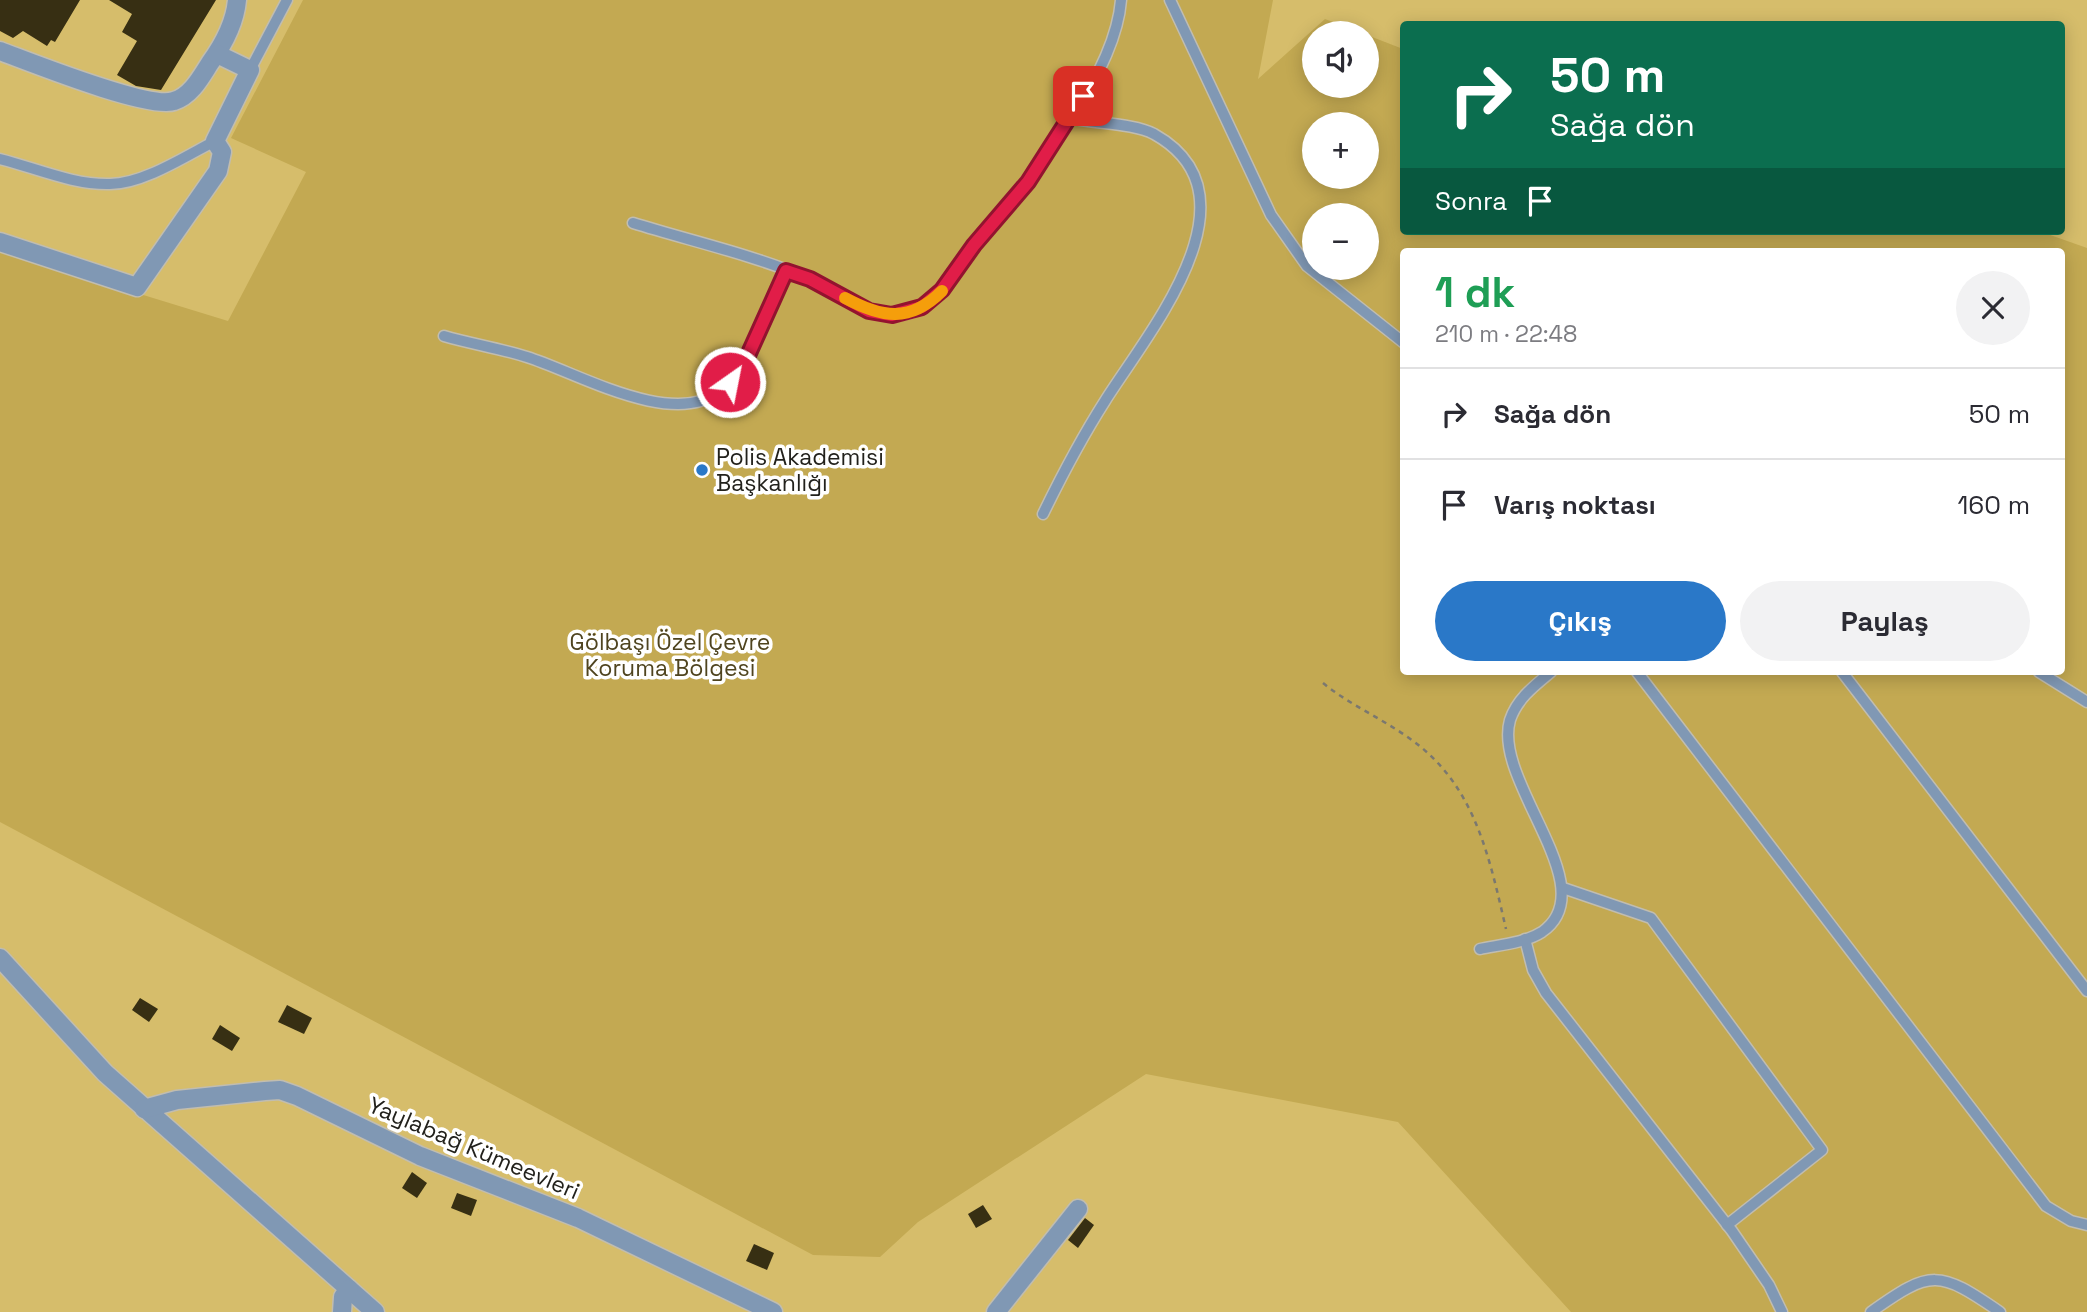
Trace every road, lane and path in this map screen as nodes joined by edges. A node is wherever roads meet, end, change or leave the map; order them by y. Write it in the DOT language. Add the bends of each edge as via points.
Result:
graph roads {
  1 [pos="237,0"];
  2 [pos="288,0"];
  3 [pos="1121,0"];
  4 [pos="1170,0"];
  5 [pos="0,51"];
  6 [pos="217,54"];
  7 [pos="250,70"];
  8 [pos="1070,118"];
  9 [pos="215,141"];
  10 [pos="0,159"];
  11 [pos="633,223"];
  12 [pos="0,242"];
  13 [pos="786,271"];
  14 [pos="444,337"];
  15 [pos="1400,340"];
  16 [pos="1043,514"];
  17 [pos="1547,675"];
  18 [pos="1639,675"];
  19 [pos="1844,675"];
  20 [pos="2044,675"];
  21 [pos="1323,683"];
  22 [pos="2087,702"];
  23 [pos="1563,888"];
  24 [pos="1525,939"];
  25 [pos="1509,943"];
  26 [pos="1480,949"];
  27 [pos="0,958"];
  28 [pos="2087,991"];
  29 [pos="144,1109"];
  30 [pos="1078,1209"];
  31 [pos="1727,1225"];
  32 [pos="2087,1225"];
  33 [pos="349,1289"];
  34 [pos="342,1312"];
  35 [pos="375,1312"];
  36 [pos="773,1312"];
  37 [pos="996,1312"];
  38 [pos="1782,1312"];
  39 [pos="1871,1312"];
  40 [pos="2000,1312"];
  1 -- 6 [label="street"];
  2 -- 7 [label="lane"];
  3 -- 8 [label="lane" via="1114,39"];
  4 -- 15 [label="lane" via="1271,215 1307,267"];
  5 -- 6 [label="street" via="146,101 173,102 193,88"];
  6 -- 7 [label="street"];
  7 -- 9 [label="street"];
  8 -- 13 [label="lane" via="1028,182 942,290 922,307 892,315 869,311"];
  8 -- 16 [label="lane" via="1153,133 1188,166 1201,200 1194,245 1178,288 1102,405"];
  9 -- 10 [label="lane" via="157,172 112,185"];
  9 -- 12 [label="street" via="222,152 218,171 137,287"];
  11 -- 13 [label="lane"];
  13 -- 14 [label="lane" via="741,371 719,393 696,402 666,405 622,394 524,356"];
  17 -- 23 [label="lane" via="1519,701 1510,720 1508,741 1511,762"];
  18 -- 32 [label="lane" via="2046,1206 2070,1221"];
  19 -- 28 [label="lane"];
  20 -- 22 [label="lane"];
  21 -- 25 [label="path" via="1361,712 1411,740 1453,780 1482,832"];
  23 -- 24 [label="lane" via="1555,918 1540,933"];
  23 -- 31 [label="lane" via="1651,918 1822,1150"];
  24 -- 25 [label="lane"];
  24 -- 31 [label="lane" via="1533,970 1546,993"];
  25 -- 26 [label="lane"];
  27 -- 29 [label="street" via="75,1044"];
  29 -- 33 [label="street"];
  29 -- 36 [label="street, Yaylabağ Kümeevleri" via="177,1100 280,1090 420,1156 578,1218"];
  30 -- 37 [label="street"];
  31 -- 38 [label="lane"];
  33 -- 34 [label="street"];
  33 -- 35 [label="street"];
  39 -- 40 [label="lane" via="1911,1285 1937,1279 1954,1282"];
}
